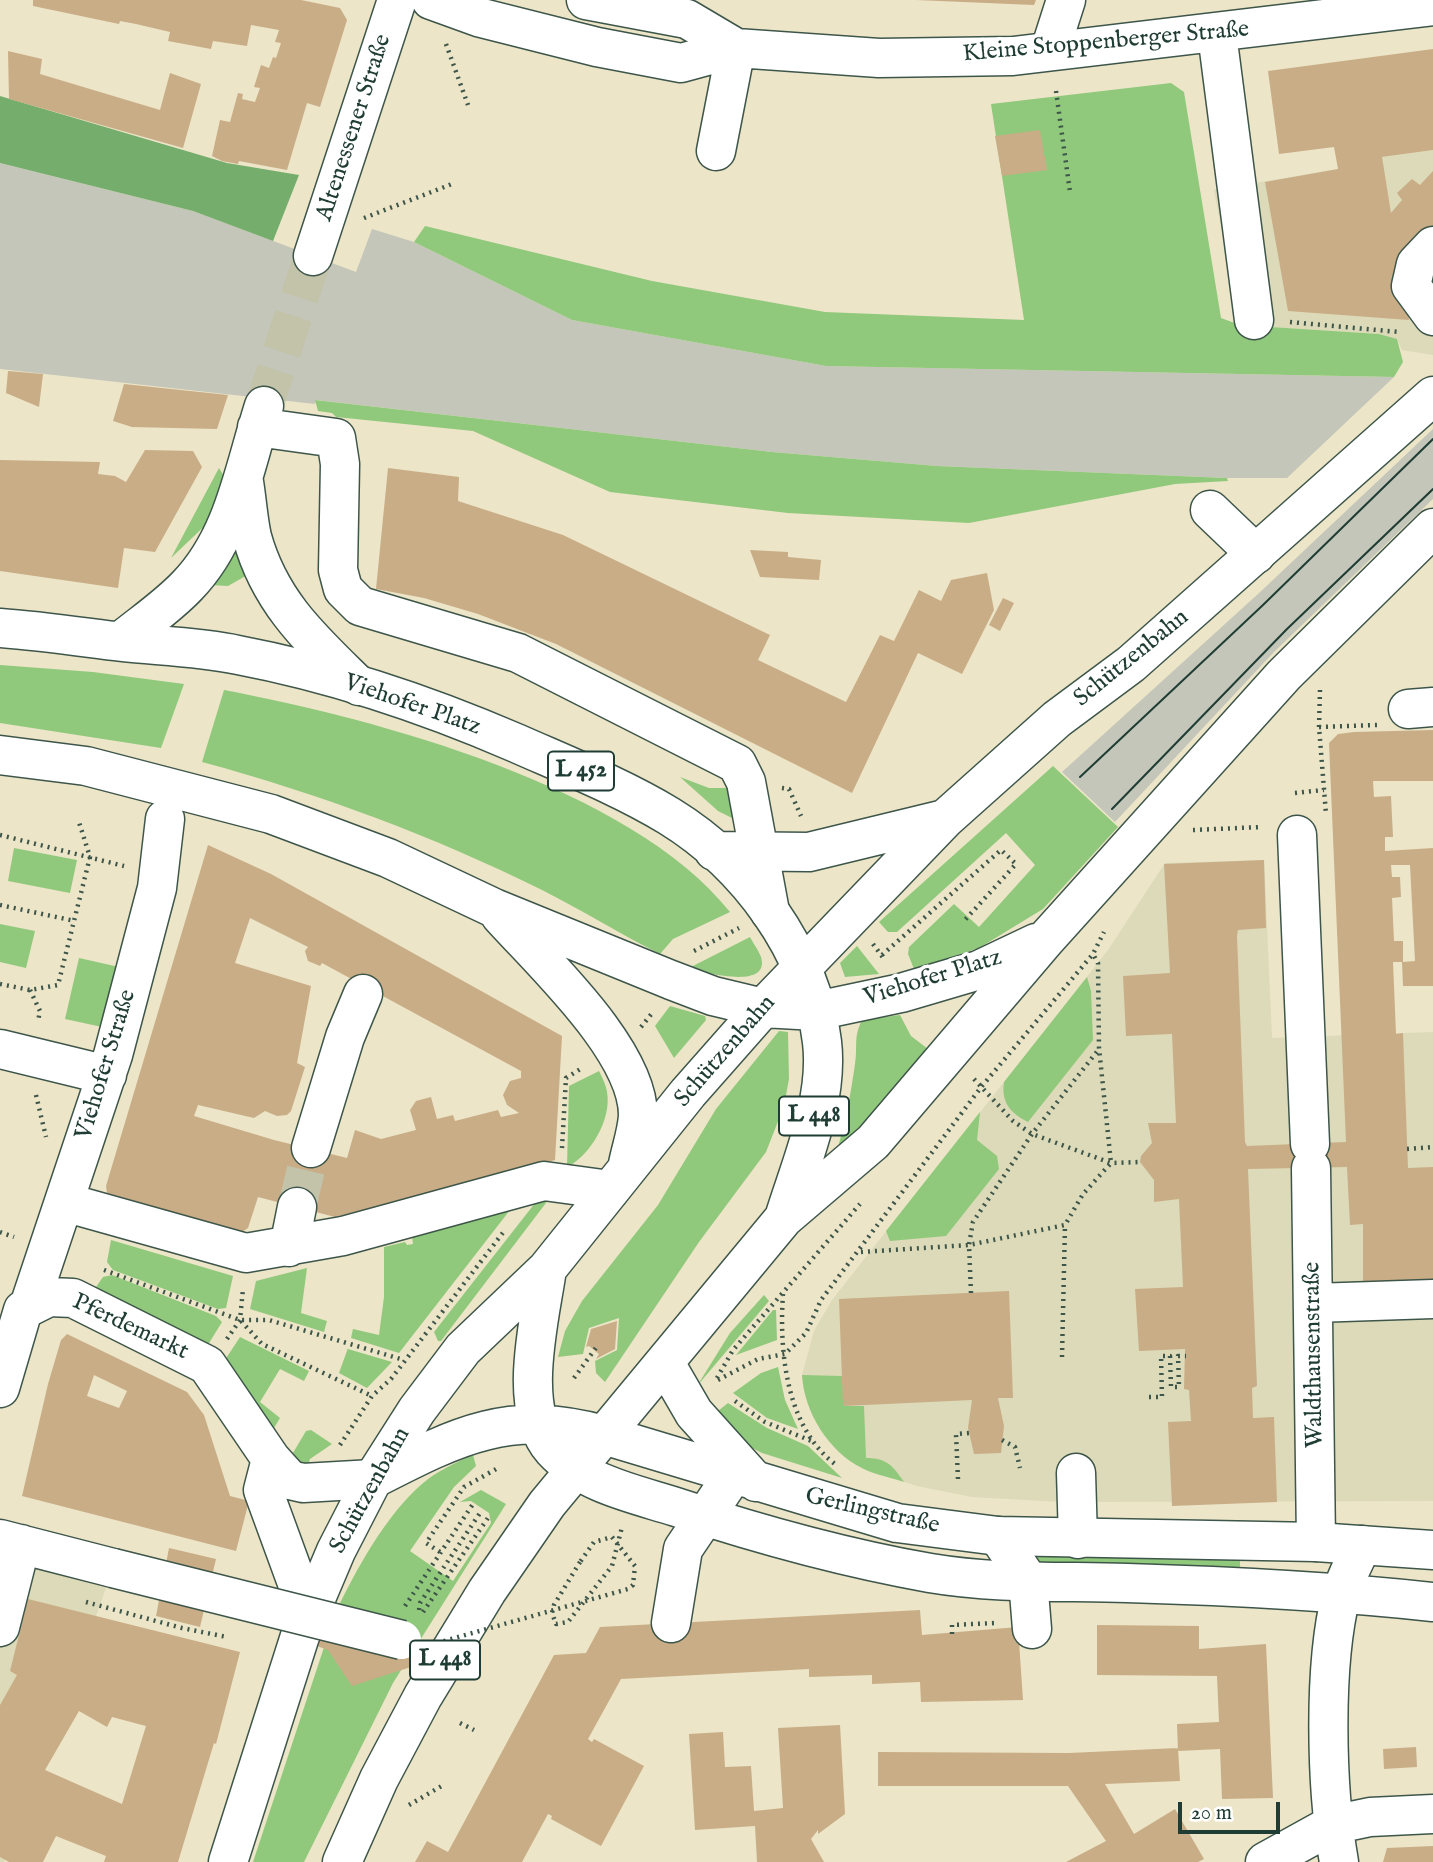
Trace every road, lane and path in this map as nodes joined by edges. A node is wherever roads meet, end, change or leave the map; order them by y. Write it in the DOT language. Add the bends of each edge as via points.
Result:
graph roads {
  1 [pos="397,0"];
  2 [pos="431,0"];
  3 [pos="586,0"];
  4 [pos="1066,0"];
  5 [pos="1433,6"];
  6 [pos="1217,34"];
  7 [pos="446,43"];
  8 [pos="736,48"];
  9 [pos="1050,50"];
  10 [pos="1056,91"];
  11 [pos="468,105"];
  12 [pos="716,150"];
  13 [pos="452,184"];
  14 [pos="1070,192"];
  15 [pos="363,218"];
  16 [pos="1433,246"];
  17 [pos="313,256"];
  18 [pos="1425,318"];
  19 [pos="1254,320"];
  20 [pos="1433,396"];
  21 [pos="244,482"];
  22 [pos="1210,510"];
  23 [pos="1433,528"];
  24 [pos="1256,554"];
  25 [pos="0,628"];
  26 [pos="121,641"];
  27 [pos="1321,685"];
  28 [pos="359,686"];
  29 [pos="1421,708"];
  30 [pos="1319,727"];
  31 [pos="0,755"];
  32 [pos="1324,790"];
  33 [pos="1295,793"];
  34 [pos="78,819"];
  35 [pos="165,819"];
  36 [pos="945,819"];
  37 [pos="1299,827"];
  38 [pos="1185,831"];
  39 [pos="0,835"];
  40 [pos="714,851"];
  41 [pos="761,853"];
  42 [pos="90,857"];
  43 [pos="159,876"];
  44 [pos="0,905"];
  45 [pos="494,908"];
  46 [pos="757,919"];
  47 [pos="75,921"];
  48 [pos="964,921"];
  49 [pos="1107,927"];
  50 [pos="865,935"];
  51 [pos="1047,938"];
  52 [pos="691,952"];
  53 [pos="1093,954"];
  54 [pos="883,955"];
  55 [pos="887,965"];
  56 [pos="803,966"];
  57 [pos="0,984"];
  58 [pos="30,990"];
  59 [pos="363,994"];
  60 [pos="763,1008"];
  61 [pos="816,1011"];
  62 [pos="1099,1048"];
  63 [pos="15,1052"];
  64 [pos="585,1066"];
  65 [pos="107,1075"];
  66 [pos="971,1075"];
  67 [pos="982,1087"];
  68 [pos="1032,1134"];
  69 [pos="1433,1147"];
  70 [pos="311,1148"];
  71 [pos="49,1149"];
  72 [pos="1407,1149"];
  73 [pos="1111,1163"];
  74 [pos="1140,1163"];
  75 [pos="618,1179"];
  76 [pos="544,1181"];
  77 [pos="64,1202"];
  78 [pos="297,1207"];
  79 [pos="784,1218"];
  80 [pos="509,1225"];
  81 [pos="1065,1225"];
  82 [pos="969,1245"];
  83 [pos="289,1247"];
  84 [pos="860,1252"];
  85 [pos="246,1253"];
  86 [pos="547,1269"];
  87 [pos="110,1272"];
  88 [pos="971,1293"];
  89 [pos="783,1294"];
  90 [pos="1433,1299"];
  91 [pos="1314,1303"];
  92 [pos="29,1306"];
  93 [pos="240,1320"];
  94 [pos="598,1345"];
  95 [pos="785,1354"];
  96 [pos="1186,1356"];
  97 [pos="1062,1357"];
  98 [pos="404,1360"];
  99 [pos="664,1363"];
  100 [pos="207,1365"];
  101 [pos="574,1378"];
  102 [pos="715,1382"];
  103 [pos="0,1388"];
  104 [pos="372,1396"];
  105 [pos="1149,1397"];
  106 [pos="731,1399"];
  107 [pos="540,1424"];
  108 [pos="969,1433"];
  109 [pos="604,1435"];
  110 [pos="1002,1440"];
  111 [pos="815,1443"];
  112 [pos="271,1459"];
  113 [pos="839,1466"];
  114 [pos="498,1468"];
  115 [pos="1020,1468"];
  116 [pos="576,1470"];
  117 [pos="1076,1473"];
  118 [pos="373,1479"];
  119 [pos="745,1479"];
  120 [pos="958,1479"];
  121 [pos="313,1482"];
  122 [pos="472,1504"];
  123 [pos="482,1510"];
  124 [pos="490,1515"];
  125 [pos="703,1516"];
  126 [pos="619,1536"];
  127 [pos="998,1536"];
  128 [pos="1078,1539"];
  129 [pos="10,1541"];
  130 [pos="1316,1542"];
  131 [pos="1362,1545"];
  132 [pos="1433,1550"];
  133 [pos="440,1552"];
  134 [pos="1028,1580"];
  135 [pos="1342,1592"];
  136 [pos="420,1602"];
  137 [pos="1433,1602"];
  138 [pos="428,1607"];
  139 [pos="308,1613"];
  140 [pos="155,1622"];
  141 [pos="671,1623"];
  142 [pos="1032,1625"];
  143 [pos="401,1626"];
  144 [pos="0,1627"];
  145 [pos="952,1634"];
  146 [pos="234,1638"];
  147 [pos="460,1723"];
  148 [pos="474,1730"];
  149 [pos="1433,1814"];
  150 [pos="1336,1844"];
  151 [pos="228,1862"];
  152 [pos="342,1862"];
  153 [pos="1265,1862"];
  1 -- 17 [label="main road, Altenessener Straße"];
  2 -- 8 [label="main road, Kleine Stoppenberger Straße" via="583,44 681,63"];
  3 -- 8 [label="main road, Kleine Stoppenberger Straße" via="687,19"];
  4 -- 9 [label="main road"];
  5 -- 6 [label="main road, Kleine Stoppenberger Straße"];
  6 -- 9 [label="main road, Kleine Stoppenberger Straße"];
  6 -- 19 [label="main road"];
  7 -- 11 [label="path"];
  8 -- 9 [label="main road, Kleine Stoppenberger Straße" via="879,58 1013,56"];
  8 -- 12 [label="main road"];
  10 -- 14 [label="path"];
  13 -- 15 [label="path"];
  16 -- 18 [label="main road" via="1416,264 1411,286"];
  18 -- 19 [label="path" via="1392,330"];
  20 -- 24 [label="main road, Schützenbahn"];
  21 -- 26 [label="main road" via="210,556 187,586"];
  21 -- 28 [label="main road" via="252,536 271,587 299,628"];
  21 -- 41 [label="main road, Viehofer Platz" via="261,417 337,438 338,570 351,599 360,606 518,653 737,764 746,782"];
  22 -- 24 [label="main road"];
  23 -- 51 [label="main road, L 448" via="1284,675"];
  24 -- 36 [label="main road, Schützenbahn"];
  25 -- 26 [label="main road, Viehofer Platz / L 452"];
  26 -- 28 [label="main road, Viehofer Platz / L 452" via="242,656"];
  27 -- 30 [label="path"];
  28 -- 40 [label="main road, Viehofer Platz / L 452" via="477,727 598,778 671,817"];
  29 -- 30 [label="path" via="1390,724"];
  30 -- 32 [label="path"];
  31 -- 45 [label="main road, Viehofer Platz" via="86,765 271,814 388,858"];
  32 -- 33 [label="path"];
  32 -- 37 [label="path"];
  34 -- 42 [label="path"];
  35 -- 43 [label="main road, Viehofer Straße"];
  36 -- 41 [label="main road" via="809,852"];
  36 -- 56 [label="main road, Schützenbahn"];
  37 -- 38 [label="path"];
  37 -- 91 [label="main road, Waldthausenstraße"];
  39 -- 42 [label="path"];
  40 -- 41 [label="main road"];
  40 -- 46 [label="main road, Viehofer Platz / L 452"];
  41 -- 46 [label="main road, Viehofer Platz"];
  42 -- 43 [label="path"];
  42 -- 47 [label="path"];
  43 -- 65 [label="main road, Viehofer Straße"];
  44 -- 47 [label="path"];
  45 -- 60 [label="main road, Viehofer Platz" via="713,996"];
  45 -- 75 [label="main road, Viehofer Platz" via="598,1025 630,1079 638,1116"];
  46 -- 52 [label="path"];
  46 -- 56 [label="main road, Viehofer Platz / L 452"];
  47 -- 58 [label="path" via="58,985"];
  48 -- 54 [label="path" via="1016,864 1001,850"];
  49 -- 53 [label="path"];
  50 -- 54 [label="path"];
  51 -- 61 [label="main road, Viehofer Platz / L 448" via="979,970"];
  51 -- 79 [label="main road, L 448" via="873,1142"];
  53 -- 62 [label="path" via="1098,963"];
  53 -- 67 [label="path"];
  54 -- 55 [label="path"];
  56 -- 60 [label="main road, Schützenbahn"];
  56 -- 61 [label="main road, Viehofer Platz / L 448"];
  57 -- 58 [label="path"];
  58 -- 63 [label="path" via="40,1011"];
  59 -- 70 [label="main road"];
  60 -- 61 [label="main road, Viehofer Platz / L 448"];
  60 -- 75 [label="main road, Schützenbahn"];
  61 -- 79 [label="main road, Viehofer Platz / L 448" via="822,1073 813,1127"];
  62 -- 68 [label="path"];
  62 -- 73 [label="path"];
  63 -- 65 [label="main road"];
  63 -- 71 [label="path" via="33,1083"];
  64 -- 76 [label="path" via="566,1078 561,1166"];
  65 -- 77 [label="main road, Viehofer Straße"];
  66 -- 67 [label="path"];
  67 -- 68 [label="path" via="1013,1121"];
  67 -- 84 [label="path"];
  68 -- 73 [label="path"];
  68 -- 82 [label="path" via="974,1222"];
  69 -- 72 [label="path"];
  73 -- 74 [label="path"];
  73 -- 81 [label="path" via="1083,1194"];
  75 -- 76 [label="main road"];
  75 -- 86 [label="main road, Schützenbahn"];
  76 -- 83 [label="main road"];
  77 -- 85 [label="main road"];
  77 -- 92 [label="main road, Viehofer Straße"];
  78 -- 83 [label="main road"];
  79 -- 99 [label="main road, L 448"];
  80 -- 98 [label="path"];
  81 -- 82 [label="path"];
  81 -- 97 [label="path"];
  82 -- 84 [label="path"];
  82 -- 88 [label="path"];
  83 -- 85 [label="main road"];
  84 -- 95 [label="path" via="821,1300 806,1333"];
  85 -- 93 [label="path"];
  86 -- 107 [label="main road" via="535,1353 533,1401"];
  86 -- 118 [label="main road, Schützenbahn" via="463,1349"];
  87 -- 93 [label="path"];
  89 -- 95 [label="path"];
  90 -- 91 [label="main road"];
  91 -- 130 [label="main road, Waldthausenstraße"];
  92 -- 100 [label="main road, Pferdemarkt" via="49,1297 72,1298"];
  92 -- 103 [label="main road" via="20,1315"];
  93 -- 98 [label="path" via="269,1320"];
  93 -- 100 [label="path"];
  93 -- 104 [label="path" via="262,1344"];
  94 -- 101 [label="path"];
  95 -- 102 [label="path" via="758,1359"];
  95 -- 111 [label="path" via="788,1385"];
  96 -- 105 [label="path" via="1178,1356 1179,1387 1171,1387 1170,1356 1161,1356 1162,1397"];
  98 -- 104 [label="path"];
  99 -- 109 [label="main road, L 448"];
  99 -- 119 [label="main road" via="694,1413"];
  100 -- 112 [label="main road, Pferdemarkt"];
  104 -- 121 [label="path" via="338,1448 314,1470"];
  106 -- 111 [label="path" via="765,1422"];
  107 -- 109 [label="main road, Gerlingstraße"];
  107 -- 116 [label="main road" via="552,1449"];
  107 -- 118 [label="main road, Gerlingstraße" via="515,1424 444,1442"];
  108 -- 120 [label="path" via="956,1434"];
  109 -- 116 [label="main road, L 448"];
  109 -- 119 [label="main road, Gerlingstraße"];
  110 -- 115 [label="path" via="1015,1447"];
  111 -- 113 [label="path"];
  112 -- 121 [label="main road, Pferdemarkt" via="290,1480"];
  112 -- 139 [label="main road" via="263,1490"];
  114 -- 133 [label="path" via="464,1487 426,1543"];
  116 -- 125 [label="main road, Gerlingstraße"];
  116 -- 152 [label="main road, L 448" via="487,1591 423,1696"];
  117 -- 128 [label="main road"];
  118 -- 121 [label="main road, Pferdemarkt"];
  118 -- 139 [label="main road, Schützenbahn"];
  119 -- 125 [label="main road"];
  119 -- 127 [label="main road, Gerlingstraße" via="897,1523"];
  122 -- 133 [label="path"];
  123 -- 136 [label="path"];
  124 -- 138 [label="path"];
  125 -- 134 [label="main road, Gerlingstraße" via="930,1573"];
  125 -- 141 [label="main road" via="683,1549"];
  126 -- 143 [label="path, bridge" via="612,1566 568,1622 556,1624 552,1613 554,1605 594,1542 612,1537 635,1566 633,1585 628,1589 426,1646"];
  127 -- 128 [label="main road, Gerlingstraße"];
  127 -- 134 [label="main road"];
  128 -- 130 [label="main road, Gerlingstraße"];
  129 -- 143 [label="main road, bridge" via="113,1568"];
  129 -- 144 [label="main road"];
  130 -- 131 [label="main road, Gerlingstraße"];
  131 -- 132 [label="main road, Gerlingstraße"];
  131 -- 135 [label="main road"];
  133 -- 143 [label="path"];
  134 -- 135 [label="main road, Gerlingstraße"];
  134 -- 142 [label="main road"];
  135 -- 137 [label="main road, Gerlingstraße"];
  135 -- 150 [label="main road" via="1331,1656"];
  139 -- 151 [label="main road, Schützenbahn"];
  140 -- 146 [label="path"];
  142 -- 145 [label="path" via="952,1625"];
  147 -- 148 [label="path"];
  149 -- 150 [label="main road" via="1370,1817"];
  150 -- 153 [label="main road"];
}
